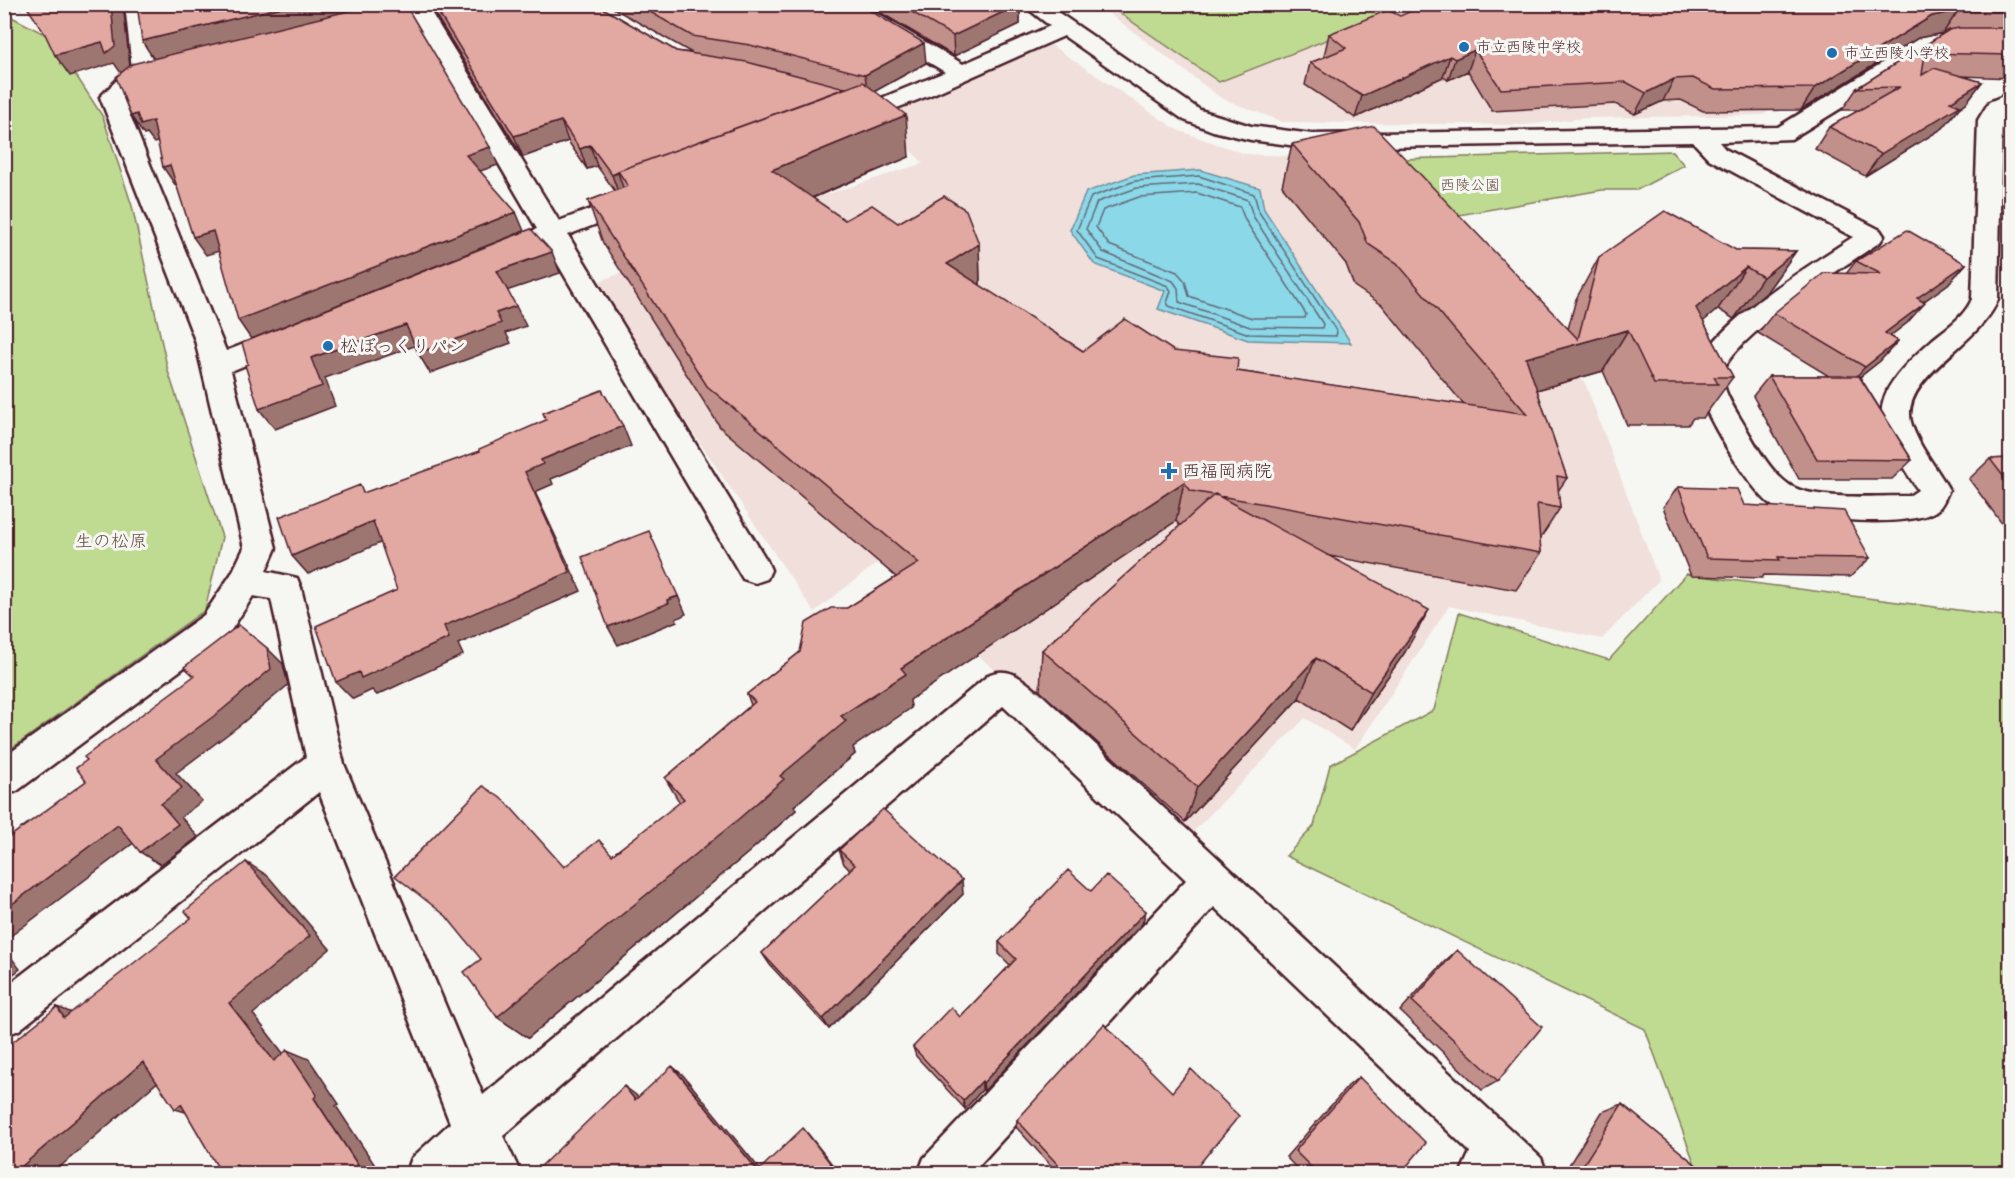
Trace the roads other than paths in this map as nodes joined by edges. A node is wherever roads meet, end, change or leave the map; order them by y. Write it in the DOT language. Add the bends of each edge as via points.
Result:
graph roads {
  1 [pos="135,4"];
  2 [pos="814,4"];
  3 [pos="1032,4"];
  4 [pos="420,5"];
  5 [pos="337,26"];
  6 [pos="1064,28"];
  7 [pos="1917,51"];
  8 [pos="177,65"];
  9 [pos="961,72"];
  10 [pos="143,73"];
  11 [pos="851,99"];
  12 [pos="2010,100"];
  13 [pos="879,108"];
  14 [pos="825,129"];
  15 [pos="1700,136"];
  16 [pos="661,190"];
  17 [pos="552,232"];
  18 [pos="474,263"];
  19 [pos="308,329"];
  20 [pos="215,366"];
  21 [pos="755,570"];
  22 [pos="245,581"];
  23 [pos="326,764"];
  24 [pos="4,779"];
  25 [pos="1213,879"];
  26 [pos="4,1014"];
  27 [pos="475,1130"];
  28 [pos="1502,1165"];
  29 [pos="428,1173"];
  30 [pos="499,1173"];
  31 [pos="940,1173"];
  1 -- 10 [label="street"];
  2 -- 9 [label="street" via="833,18 857,10"];
  3 -- 6 [label="street"];
  4 -- 5 [label="street"];
  4 -- 17 [label="street"];
  6 -- 9 [label="street"];
  6 -- 15 [label="street" via="1192,115 1215,125 1284,139"];
  7 -- 15 [label="street" via="1782,134"];
  8 -- 10 [label="street"];
  9 -- 13 [label="street"];
  10 -- 20 [label="street" via="135,75 111,97 209,340"];
  11 -- 13 [label="street"];
  12 -- 15 [label="street" via="1997,107 1990,120 1985,299 1978,314 1900,391 1894,410 1900,431 1934,490 1926,502 1910,508 1804,505 1776,493 1738,440 1712,394 1710,370 1726,344 1871,236 1717,153"];
  13 -- 14 [label="street"];
  16 -- 17 [label="street"];
  17 -- 18 [label="street"];
  17 -- 21 [label="street"];
  19 -- 20 [label="street"];
  20 -- 22 [label="street" via="260,548"];
  22 -- 23 [label="street" via="285,588"];
  22 -- 24 [label="street" via="216,625"];
  23 -- 26 [label="street"];
  23 -- 27 [label="street"];
  25 -- 27 [label="street" via="1002,685"];
  25 -- 28 [label="street"];
  25 -- 31 [label="street"];
  27 -- 29 [label="street"];
  27 -- 30 [label="street"];
}
